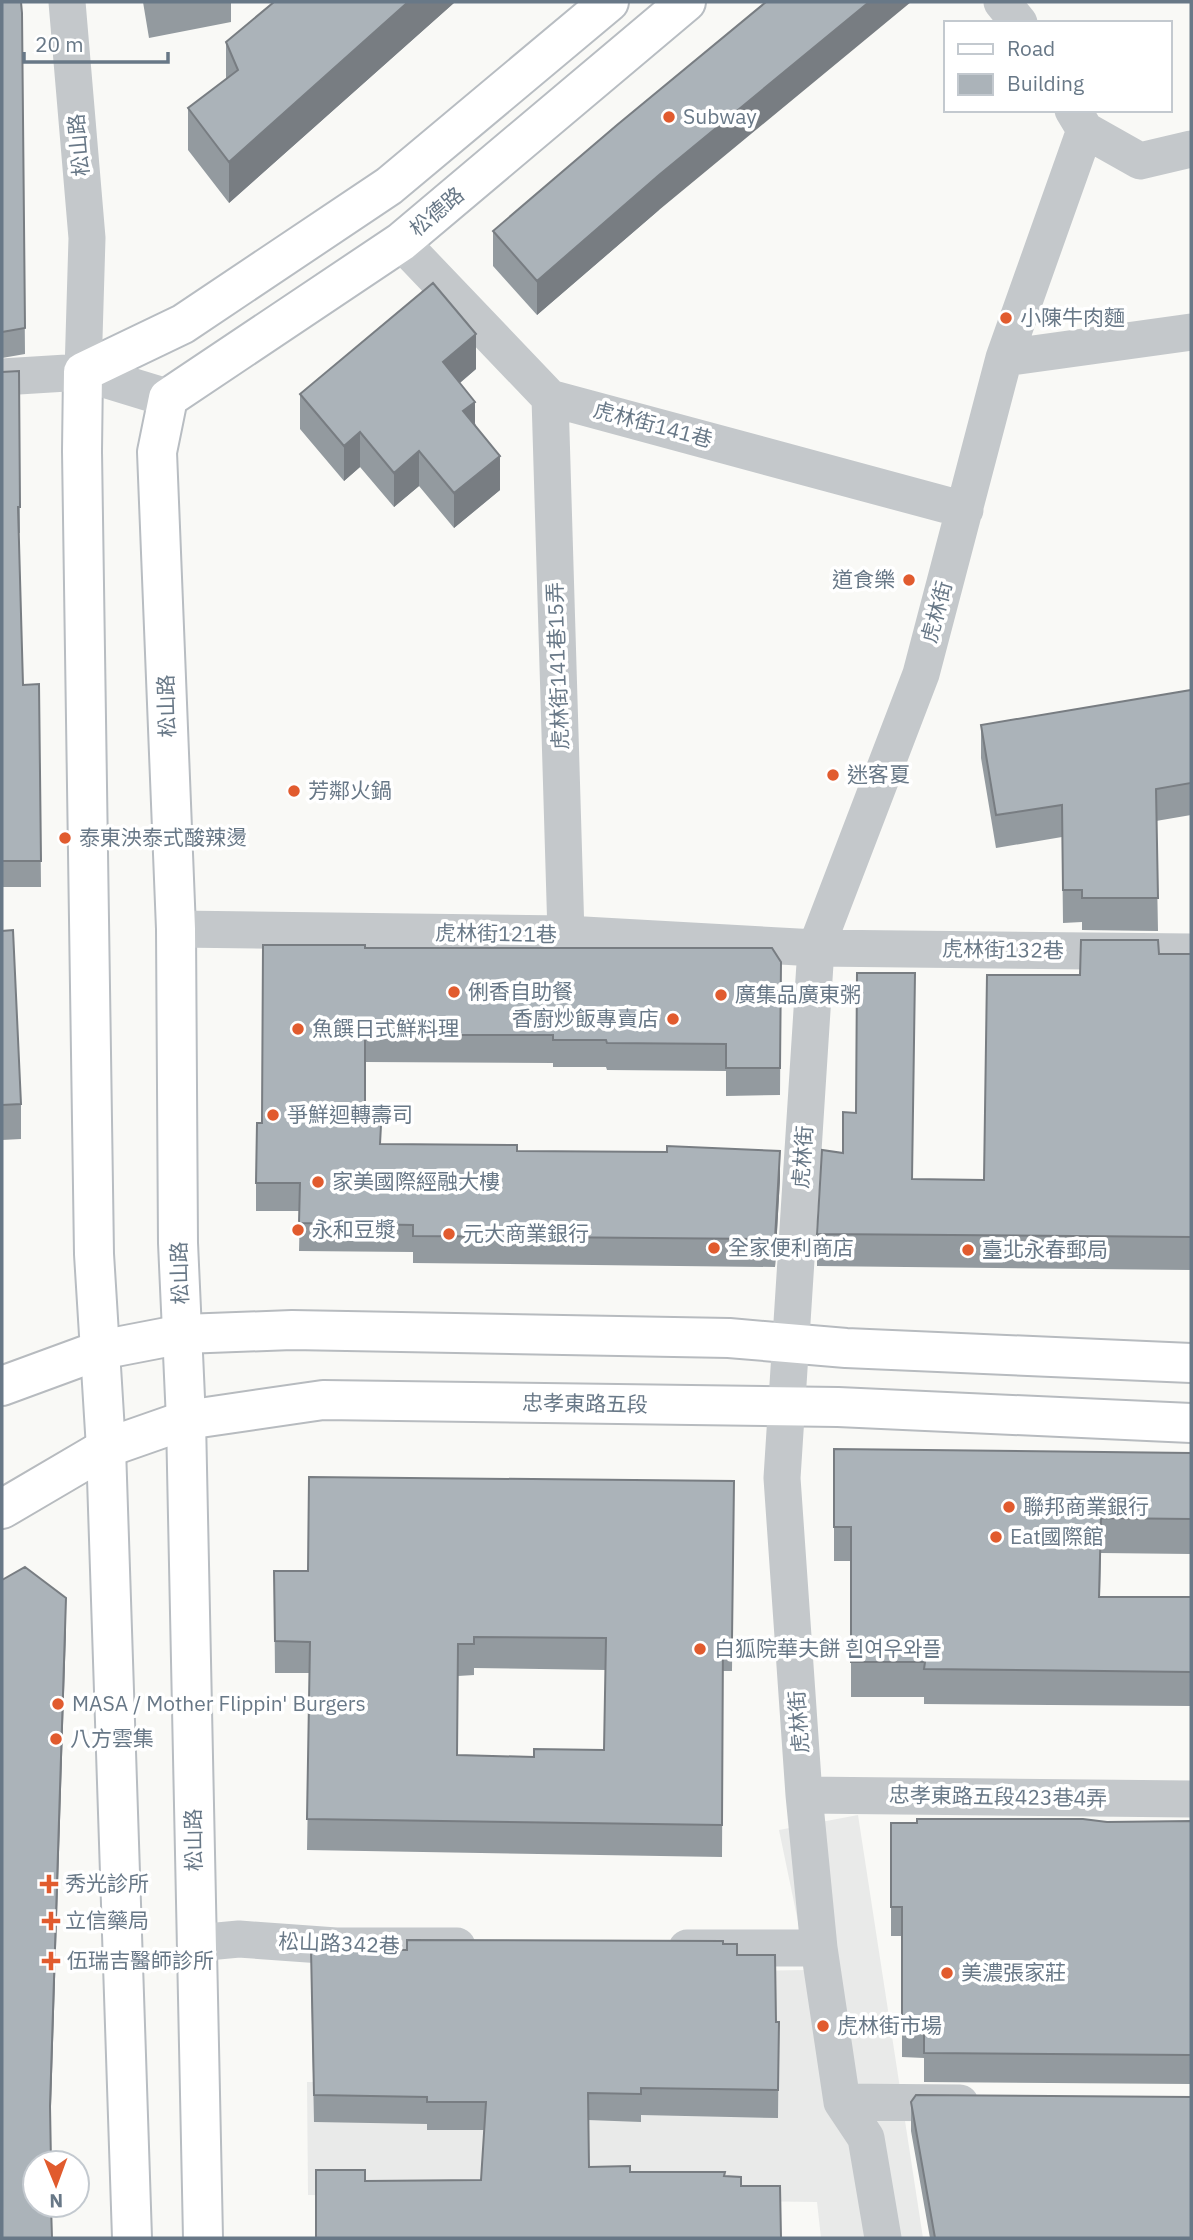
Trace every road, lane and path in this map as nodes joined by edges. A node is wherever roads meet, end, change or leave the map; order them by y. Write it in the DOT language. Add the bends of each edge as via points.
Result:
graph roads {
  1 [pos="67,2"];
  2 [pos="609,2"];
  3 [pos="687,2"];
  4 [pos="1002,2"];
  5 [pos="1017,21"];
  6 [pos="1079,120"];
  7 [pos="1191,149"];
  8 [pos="401,242"];
  9 [pos="1191,332"];
  10 [pos="1004,358"];
  11 [pos="83,372"];
  12 [pos="2,377"];
  13 [pos="550,397"];
  14 [pos="168,398"];
  15 [pos="965,510"];
  16 [pos="176,929"];
  17 [pos="566,934"];
  18 [pos="816,948"];
  19 [pos="1191,952"];
  20 [pos="183,1334"];
  21 [pos="791,1341"];
  22 [pos="100,1350"];
  23 [pos="1191,1363"];
  24 [pos="2,1386"];
  25 [pos="786,1407"];
  26 [pos="186,1420"];
  27 [pos="1191,1423"];
  28 [pos="106,1448"];
  29 [pos="2,1509"];
  30 [pos="804,1795"];
  31 [pos="1191,1799"];
  32 [pos="197,1942"];
  33 [pos="486,1947"];
  34 [pos="650,1948"];
  35 [pos="818,1948"];
  36 [pos="842,2102"];
  37 [pos="996,2103"];
  38 [pos="132,2238"];
  39 [pos="203,2238"];
  40 [pos="883,2238"];
  1 -- 11 [label="street, 松山路" via="87,238"];
  2 -- 11 [label="main road" via="389,186 183,324"];
  3 -- 8 [label="main road, 松德路"];
  4 -- 5 [label="street"];
  6 -- 7 [label="street" via="1140,161"];
  6 -- 10 [label="street, 虎林街"];
  8 -- 13 [label="street"];
  8 -- 14 [label="main road, 松德路"];
  9 -- 10 [label="street"];
  10 -- 15 [label="street, 虎林街"];
  11 -- 12 [label="street"];
  11 -- 14 [label="street"];
  11 -- 22 [label="main road, 松山路" via="94,1226"];
  13 -- 15 [label="street, 虎林街141巷"];
  13 -- 17 [label="street, 虎林街141巷15弄"];
  14 -- 16 [label="main road, 松山路" via="157,452"];
  15 -- 18 [label="street, 虎林街" via="921,674"];
  16 -- 17 [label="street, 虎林街121巷"];
  16 -- 20 [label="main road, 松山路"];
  17 -- 18 [label="street, 虎林街121巷"];
  18 -- 19 [label="street, 虎林街132巷"];
  18 -- 21 [label="street, 虎林街"];
  20 -- 21 [label="main road" via="292,1330"];
  20 -- 22 [label="main road"];
  20 -- 26 [label="main road, 松山路"];
  21 -- 23 [label="main road" via="846,1348"];
  21 -- 25 [label="street, 虎林街"];
  22 -- 24 [label="main road"];
  22 -- 28 [label="main road, 松山路"];
  25 -- 26 [label="main road, 忠孝東路五段" via="323,1400"];
  25 -- 27 [label="main road, 忠孝東路五段"];
  25 -- 30 [label="street, 虎林街" via="782,1478"];
  26 -- 28 [label="main road, 忠孝東路五段"];
  26 -- 32 [label="main road, 松山路"];
  28 -- 29 [label="main road, 忠孝東路五段"];
  28 -- 38 [label="main road, 松山路"];
  30 -- 31 [label="street, 忠孝東路五段423巷4弄"];
  30 -- 35 [label="street, 虎林街"];
  32 -- 33 [label="street, 松山路342巷" via="239,1939 336,1946"];
  32 -- 39 [label="main road, 松山路"];
  34 -- 35 [label="street"];
  35 -- 36 [label="street, 虎林街"];
  36 -- 37 [label="street"];
  36 -- 40 [label="street, 虎林街" via="866,2138"];
}
